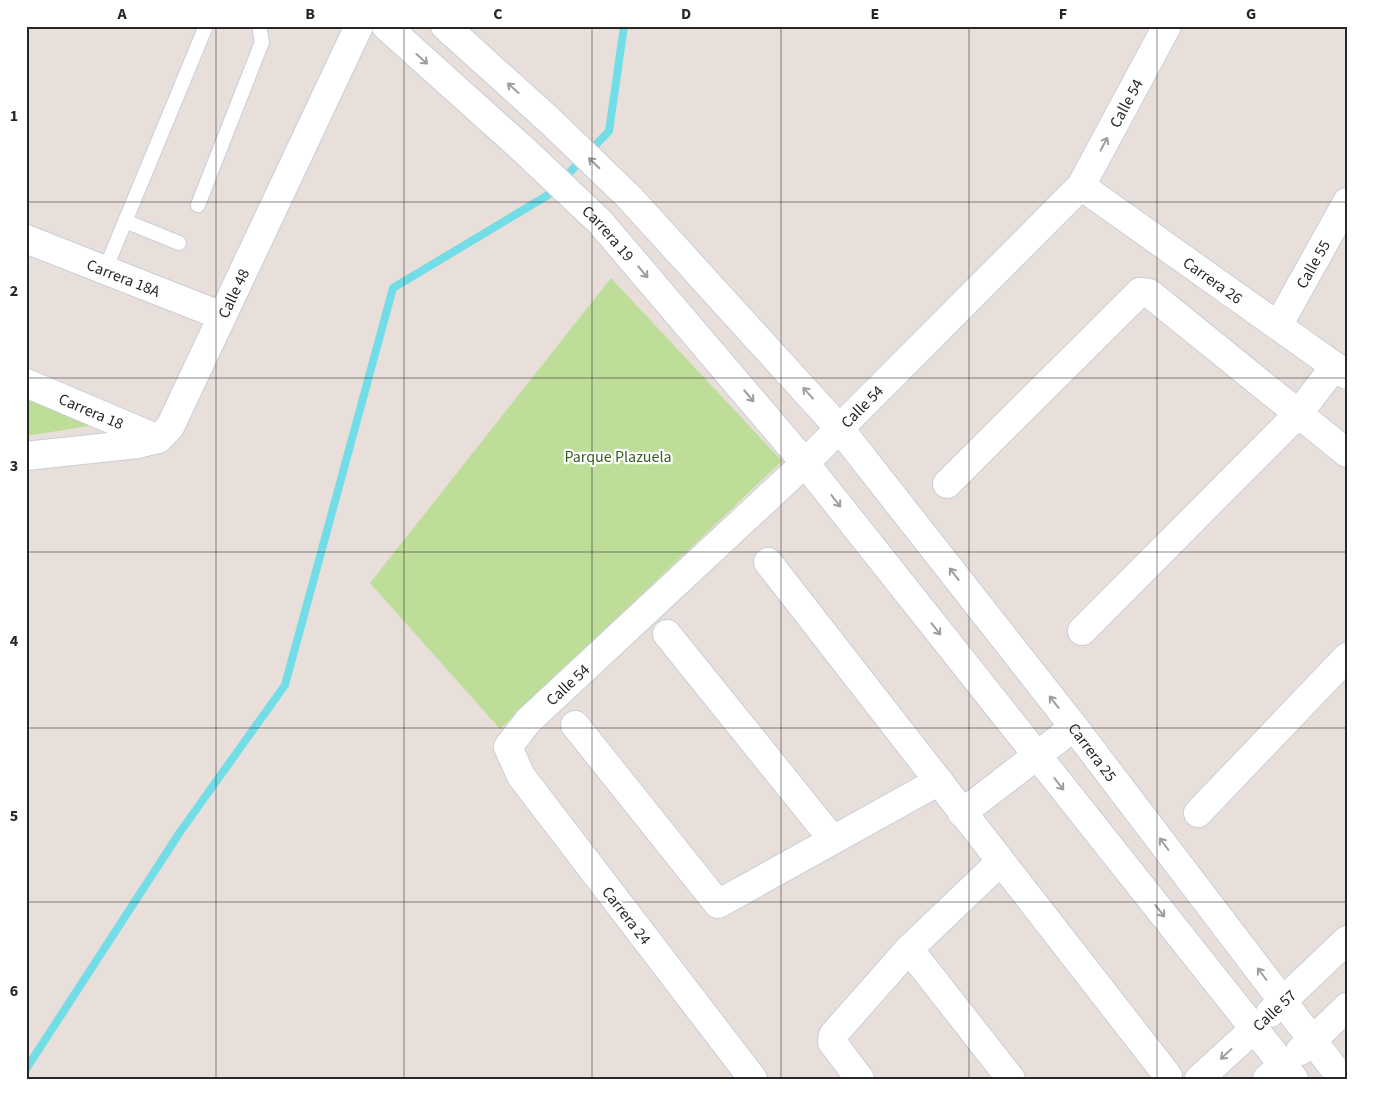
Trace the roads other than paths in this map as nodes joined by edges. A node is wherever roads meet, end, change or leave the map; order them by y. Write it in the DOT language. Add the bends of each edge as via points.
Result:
graph roads {
  1 [pos="206,26"];
  2 [pos="259,26"];
  3 [pos="360,26"];
  4 [pos="386,26"];
  5 [pos="445,26"];
  6 [pos="1167,26"];
  7 [pos="1081,186"];
  8 [pos="1347,202"];
  9 [pos="198,205"];
  10 [pos="125,222"];
  11 [pos="26,240"];
  12 [pos="179,243"];
  13 [pos="105,270"];
  14 [pos="222,316"];
  15 [pos="1278,326"];
  16 [pos="1341,371"];
  17 [pos="26,383"];
  18 [pos="1298,414"];
  19 [pos="840,429"];
  20 [pos="158,438"];
  21 [pos="1347,453"];
  22 [pos="26,456"];
  23 [pos="805,463"];
  24 [pos="947,484"];
  25 [pos="768,562"];
  26 [pos="1082,631"];
  27 [pos="667,634"];
  28 [pos="1347,657"];
  29 [pos="575,724"];
  30 [pos="1074,727"];
  31 [pos="508,747"];
  32 [pos="1037,756"];
  33 [pos="939,781"];
  34 [pos="962,813"];
  35 [pos="1198,813"];
  36 [pos="833,840"];
  37 [pos="1000,862"];
  38 [pos="1347,940"];
  39 [pos="909,949"];
  40 [pos="1283,1001"];
  41 [pos="1347,1006"];
  42 [pos="1254,1029"];
  43 [pos="1313,1040"];
  44 [pos="1281,1074"];
  45 [pos="1168,1076"];
  46 [pos="753,1079"];
  47 [pos="860,1079"];
  48 [pos="1011,1079"];
  49 [pos="1199,1079"];
  50 [pos="1342,1079"];
  1 -- 10 [label="lane"];
  2 -- 9 [label="lane" via="262,42"];
  3 -- 14 [label="street, Calle 48"];
  4 -- 23 [label="street, Carrera 19, one-way" via="600,222"];
  19 -- 5 [label="street, one-way" via="629,197"];
  7 -- 6 [label="street, Calle 54, one-way"];
  7 -- 15 [label="street, Carrera 26"];
  7 -- 19 [label="street, Calle 54"];
  8 -- 15 [label="street, Calle 55"];
  10 -- 12 [label="lane"];
  10 -- 13 [label="lane"];
  11 -- 13 [label="street, Carrera 18A"];
  13 -- 14 [label="street, Carrera 18A"];
  14 -- 20 [label="street, Calle 48" via="170,427"];
  15 -- 16 [label="street, Carrera 26"];
  16 -- 18 [label="street"];
  17 -- 20 [label="street, Carrera 18"];
  18 -- 21 [label="street"];
  18 -- 24 [label="street" via="1149,293 1140,292"];
  18 -- 26 [label="street"];
  19 -- 23 [label="street, Calle 54"];
  30 -- 19 [label="street, Carrera 25, one-way"];
  20 -- 22 [label="street" via="138,444"];
  23 -- 31 [label="street, Calle 54" via="528,721"];
  23 -- 32 [label="street, one-way"];
  25 -- 33 [label="street"];
  27 -- 36 [label="street"];
  28 -- 35 [label="street"];
  29 -- 36 [label="street" via="718,904"];
  30 -- 32 [label="street"];
  40 -- 30 [label="street, Carrera 25, one-way"];
  31 -- 46 [label="street, Carrera 24" via="521,776"];
  32 -- 34 [label="street"];
  32 -- 42 [label="street, one-way"];
  33 -- 34 [label="street"];
  33 -- 36 [label="street"];
  34 -- 37 [label="street"];
  37 -- 39 [label="street"];
  37 -- 45 [label="street"];
  38 -- 40 [label="street, Calle 57"];
  39 -- 47 [label="street" via="833,1035 832,1042"];
  39 -- 48 [label="street"];
  40 -- 42 [label="street, Calle 57"];
  40 -- 43 [label="street, Carrera 25"];
  41 -- 43 [label="street"];
  42 -- 44 [label="street"];
  42 -- 49 [label="street, Calle 57, one-way"];
  43 -- 44 [label="street"];
  43 -- 50 [label="street, Carrera 25"];
}
